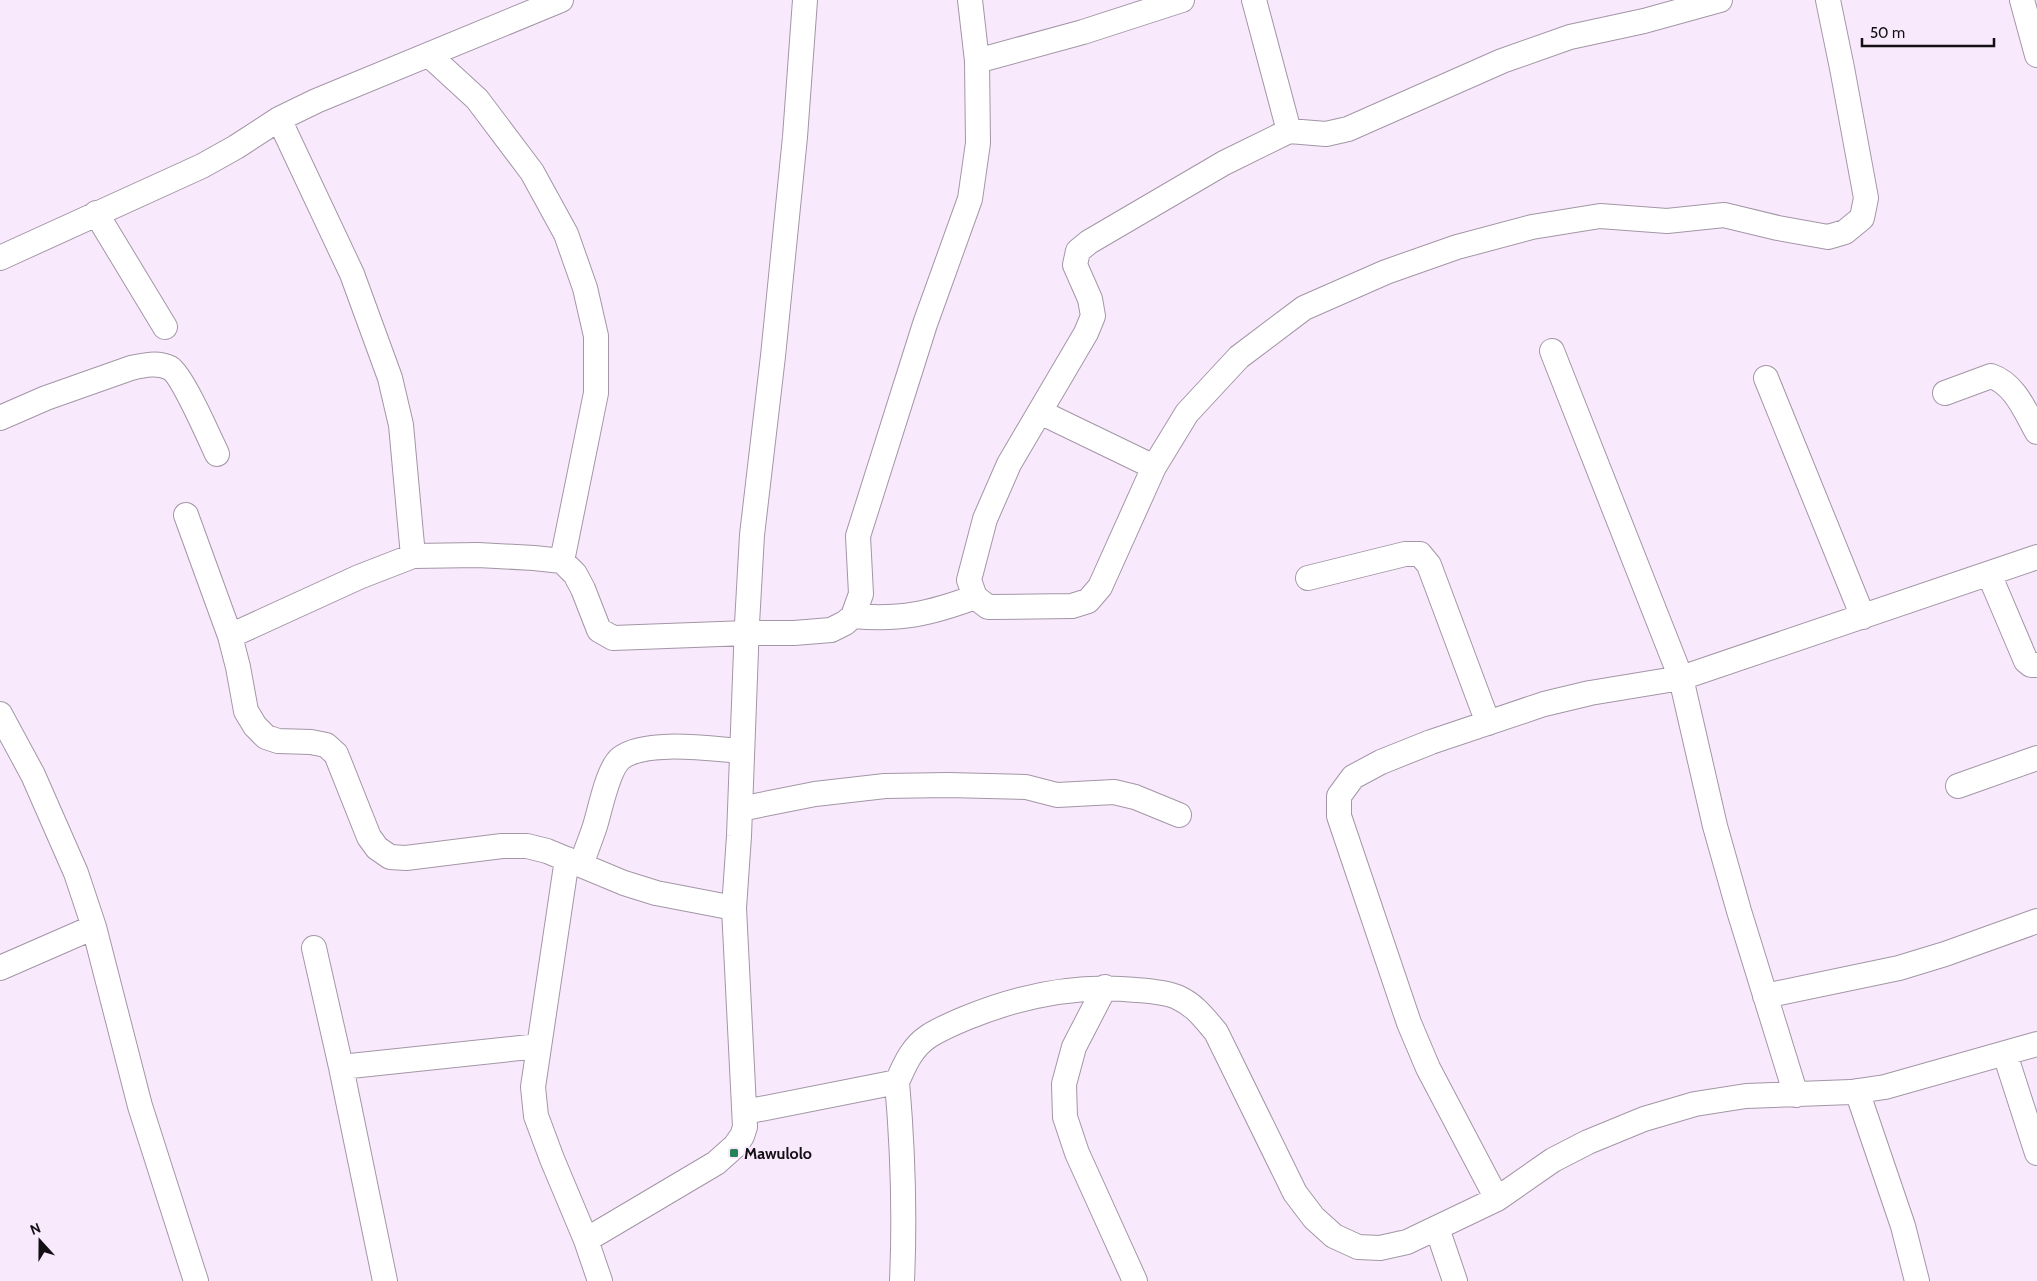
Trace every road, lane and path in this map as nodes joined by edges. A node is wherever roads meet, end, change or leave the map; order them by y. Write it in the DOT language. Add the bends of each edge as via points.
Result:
graph roads {
  1 [pos="561,0"];
  2 [pos="805,0"];
  3 [pos="970,0"];
  4 [pos="1182,0"];
  5 [pos="1254,0"];
  6 [pos="1720,0"];
  7 [pos="1828,0"];
  8 [pos="2022,0"];
  9 [pos="430,55"];
  10 [pos="2037,55"];
  11 [pos="977,61"];
  12 [pos="279,119"];
  13 [pos="1289,131"];
  14 [pos="96,213"];
  15 [pos="0,258"];
  16 [pos="165,327"];
  17 [pos="1552,351"];
  18 [pos="1766,378"];
  19 [pos="1945,393"];
  20 [pos="1040,412"];
  21 [pos="0,418"];
  22 [pos="2037,432"];
  23 [pos="217,454"];
  24 [pos="1154,467"];
  25 [pos="186,514"];
  26 [pos="413,556"];
  27 [pos="2037,557"];
  28 [pos="562,561"];
  29 [pos="1989,574"];
  30 [pos="1308,578"];
  31 [pos="975,598"];
  32 [pos="852,616"];
  33 [pos="1863,617"];
  34 [pos="747,633"];
  35 [pos="230,636"];
  36 [pos="2037,665"];
  37 [pos="1681,678"];
  38 [pos="0,714"];
  39 [pos="1488,723"];
  40 [pos="742,751"];
  41 [pos="2037,758"];
  42 [pos="1958,786"];
  43 [pos="740,809"];
  44 [pos="1179,815"];
  45 [pos="574,862"];
  46 [pos="734,908"];
  47 [pos="2037,921"];
  48 [pos="94,927"];
  49 [pos="314,948"];
  50 [pos="0,968"];
  51 [pos="1105,987"];
  52 [pos="1766,996"];
  53 [pos="2037,1044"];
  54 [pos="539,1046"];
  55 [pos="2006,1054"];
  56 [pos="341,1067"];
  57 [pos="897,1082"];
  58 [pos="1857,1091"];
  59 [pos="1796,1095"];
  60 [pos="745,1112"];
  61 [pos="2037,1153"];
  62 [pos="1497,1199"];
  63 [pos="1438,1228"];
  64 [pos="586,1240"];
  65 [pos="196,1281"];
  66 [pos="385,1281"];
  67 [pos="600,1281"];
  68 [pos="902,1281"];
  69 [pos="1135,1281"];
  70 [pos="1455,1281"];
  71 [pos="1917,1281"];
  1 -- 9 [label="street"];
  2 -- 34 [label="street" via="795,137 752,535"];
  3 -- 11 [label="street"];
  4 -- 11 [label="street"];
  5 -- 13 [label="street"];
  6 -- 13 [label="street" via="1570,37 1502,61 1348,129 1326,134"];
  7 -- 24 [label="street" via="1866,198 1862,218 1844,232 1828,237 1724,215 1667,221 1600,216 1532,227 1457,247 1386,272 1304,308 1239,357 1186,413"];
  8 -- 10 [label="street"];
  9 -- 12 [label="street"];
  9 -- 28 [label="street" via="477,99 532,172 566,234 585,288 596,336 596,393"];
  11 -- 32 [label="street" via="978,143 970,199 925,324 858,536 861,594"];
  12 -- 14 [label="street" via="202,166"];
  12 -- 26 [label="street" via="352,274 390,378 400,425"];
  13 -- 20 [label="street" via="1224,163 1078,251 1076,265 1090,299 1093,316 1086,334"];
  14 -- 15 [label="street"];
  14 -- 16 [label="street"];
  17 -- 37 [label="street"];
  18 -- 33 [label="street"];
  19 -- 22 [label="street" via="1991,376 2002,379 2015,394"];
  20 -- 24 [label="street"];
  20 -- 31 [label="street" via="1009,464 985,519 969,580"];
  21 -- 23 [label="street" via="132,368 163,365 173,369 181,382"];
  24 -- 31 [label="street" via="1100,587 1088,601 1072,606 988,607"];
  25 -- 35 [label="street"];
  26 -- 28 [label="street" via="478,555"];
  26 -- 35 [label="street"];
  27 -- 29 [label="street"];
  28 -- 34 [label="street" via="575,574 600,630 612,638"];
  29 -- 33 [label="street"];
  29 -- 36 [label="street" via="2026,661"];
  30 -- 39 [label="street" via="1405,554 1420,554 1429,565"];
  31 -- 32 [label="street" via="943,609 898,618"];
  32 -- 34 [label="street" via="831,630 794,634"];
  33 -- 37 [label="street"];
  34 -- 40 [label="street"];
  35 -- 45 [label="street" via="246,711 255,726 266,737 326,745 336,754 369,837 390,857 528,846"];
  37 -- 39 [label="street" via="1544,704"];
  37 -- 52 [label="street" via="1715,826"];
  38 -- 48 [label="street" via="58,828"];
  39 -- 62 [label="street" via="1389,759 1353,777 1340,796 1339,816 1409,1023 1428,1068"];
  40 -- 43 [label="street"];
  40 -- 45 [label="street" via="671,747 642,749 620,758 608,778 594,829"];
  41 -- 42 [label="street"];
  43 -- 44 [label="street" via="815,794 885,786 948,785 1026,787 1057,795 1114,792 1136,797"];
  43 -- 46 [label="street"];
  45 -- 46 [label="street" via="656,893"];
  45 -- 54 [label="street"];
  46 -- 60 [label="street"];
  47 -- 52 [label="street" via="1899,968"];
  48 -- 50 [label="street"];
  48 -- 65 [label="street" via="140,1106"];
  49 -- 56 [label="street"];
  51 -- 57 [label="street" via="1026,998 956,1022 928,1036 909,1054"];
  51 -- 63 [label="street" via="1177,997 1198,1010 1216,1032 1295,1193 1314,1218 1334,1236 1358,1247 1380,1248 1407,1242"];
  51 -- 69 [label="street" via="1074,1047 1064,1084 1065,1116 1076,1153"];
  52 -- 59 [label="street"];
  53 -- 55 [label="street"];
  54 -- 56 [label="street"];
  54 -- 64 [label="street" via="532,1087 536,1116"];
  55 -- 58 [label="street" via="1884,1087"];
  55 -- 61 [label="street"];
  56 -- 66 [label="street"];
  57 -- 60 [label="street"];
  57 -- 68 [label="street" via="904,1190"];
  58 -- 59 [label="street"];
  58 -- 71 [label="street" via="1903,1226"];
  59 -- 62 [label="street" via="1746,1096 1695,1104 1644,1120 1553,1160"];
  60 -- 64 [label="street" via="742,1136 716,1163"];
  62 -- 63 [label="street"];
  63 -- 70 [label="street"];
  64 -- 67 [label="street"];
}
